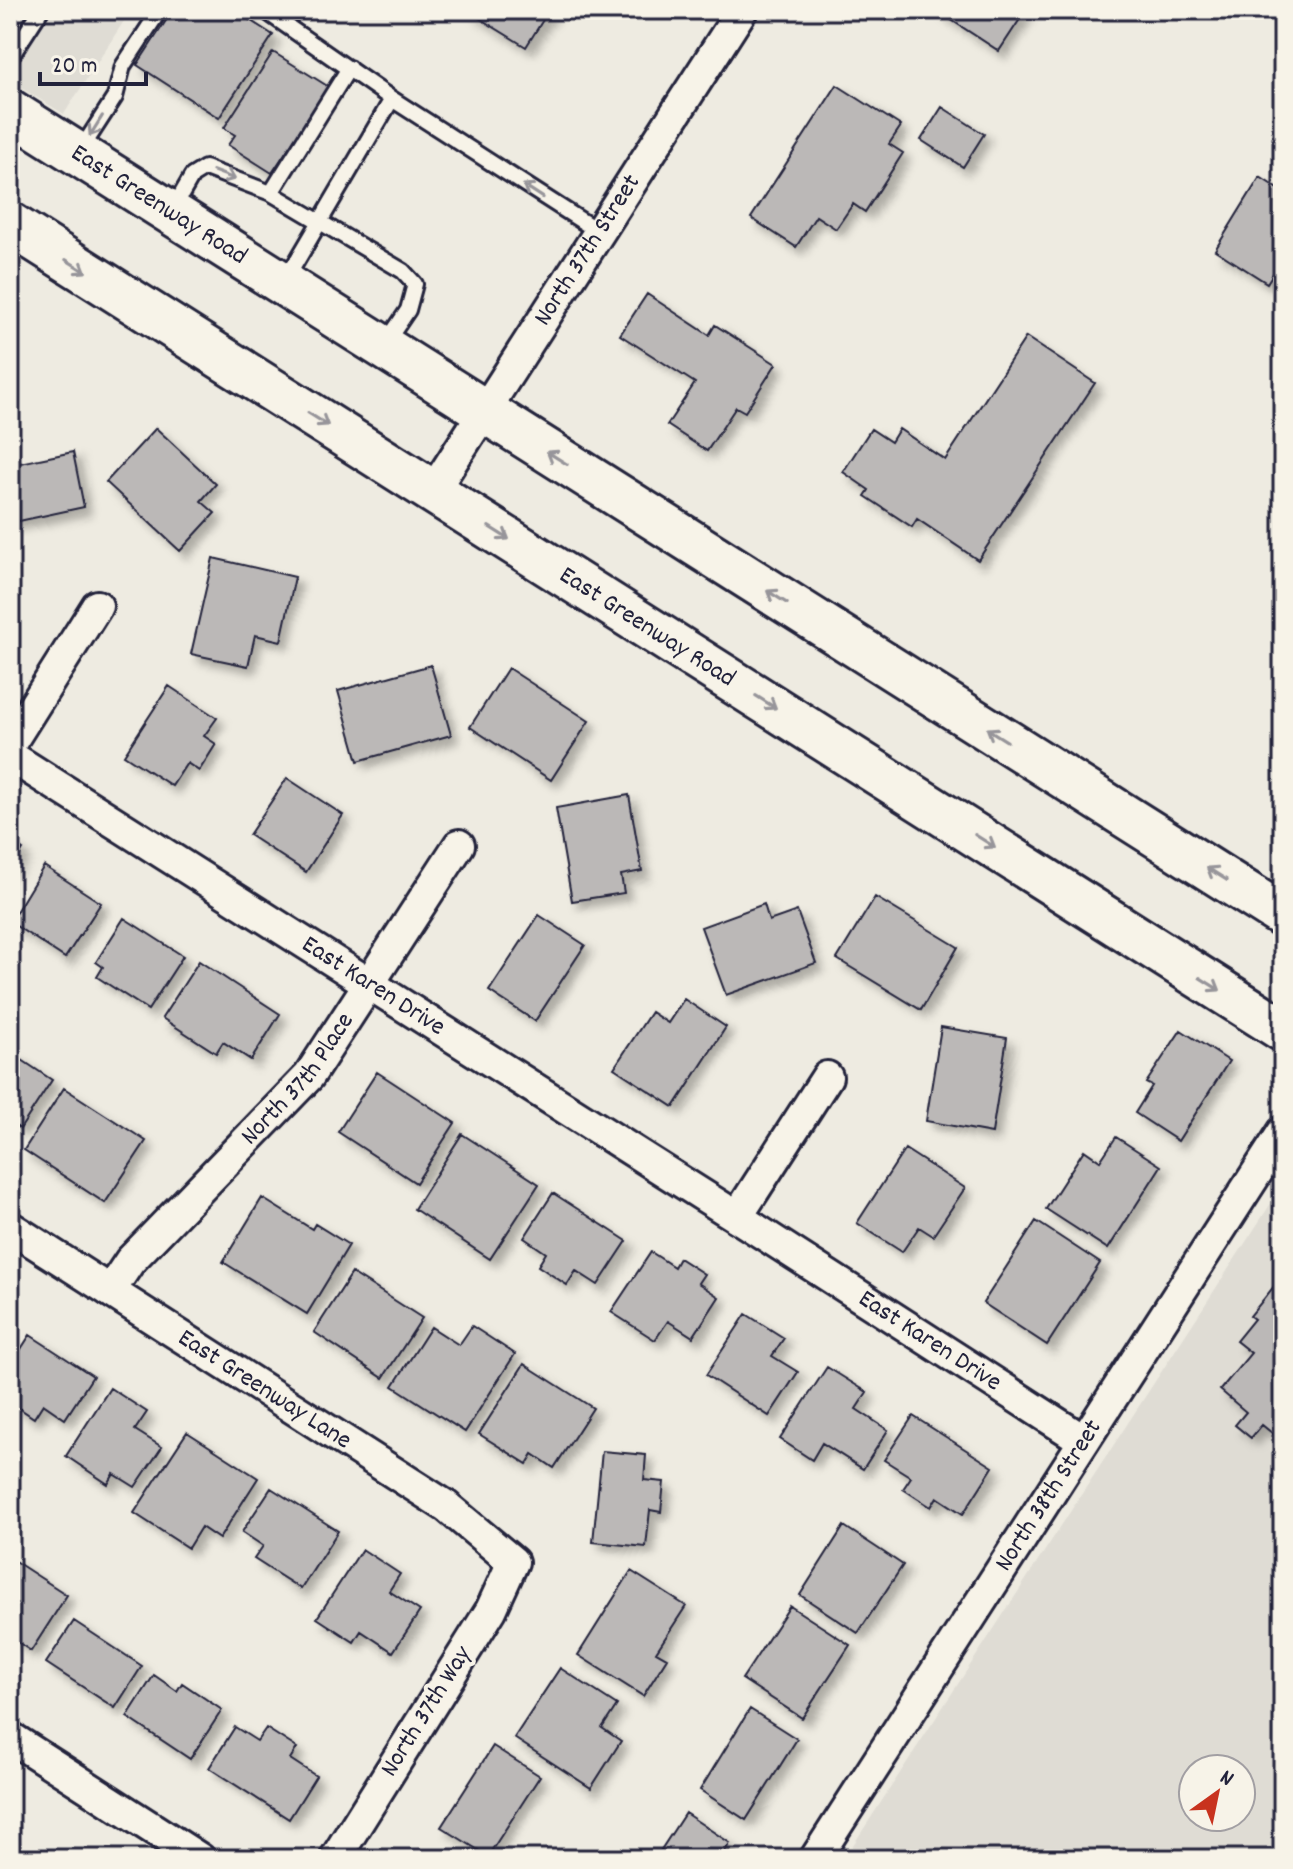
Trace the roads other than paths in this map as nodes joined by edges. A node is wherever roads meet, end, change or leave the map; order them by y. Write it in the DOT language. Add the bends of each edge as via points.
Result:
graph roads {
  1 [pos="41,10"];
  2 [pos="160,10"];
  3 [pos="264,10"];
  4 [pos="742,10"];
  5 [pos="10,58"];
  6 [pos="349,68"];
  7 [pos="392,99"];
  8 [pos="10,111"];
  9 [pos="78,154"];
  10 [pos="271,193"];
  11 [pos="171,212"];
  12 [pos="319,221"];
  13 [pos="10,224"];
  14 [pos="599,232"];
  15 [pos="283,284"];
  16 [pos="383,348"];
  17 [pos="484,411"];
  18 [pos="433,491"];
  19 [pos="97,606"];
  20 [pos="10,744"];
  21 [pos="10,756"];
  22 [pos="459,845"];
  23 [pos="1283,916"];
  24 [pos="370,983"];
  25 [pos="1283,1030"];
  26 [pos="827,1077"];
  27 [pos="1283,1132"];
  28 [pos="737,1217"];
  29 [pos="10,1227"];
  30 [pos="110,1291"];
  31 [pos="1083,1440"];
  32 [pos="513,1562"];
  33 [pos="10,1737"];
  34 [pos="200,1859"];
  35 [pos="335,1859"];
  36 [pos="815,1859"];
  1 -- 5 [label="lane"];
  2 -- 9 [label="lane, one-way" via="123,66 115,97"];
  3 -- 6 [label="lane"];
  4 -- 14 [label="street, North 37th Street"];
  6 -- 7 [label="lane"];
  6 -- 10 [label="lane"];
  7 -- 12 [label="lane"];
  14 -- 7 [label="lane, one-way"];
  8 -- 9 [label="main road, East Greenway Road"];
  9 -- 11 [label="main road, East Greenway Road"];
  11 -- 10 [label="lane, one-way" via="192,176 205,168"];
  10 -- 12 [label="lane"];
  11 -- 15 [label="main road, East Greenway Road"];
  12 -- 15 [label="lane"];
  12 -- 16 [label="lane" via="403,271 415,284 408,310"];
  13 -- 18 [label="main road, East Greenway Road, one-way"];
  14 -- 17 [label="street, North 37th Street"];
  15 -- 16 [label="main road, East Greenway Road"];
  16 -- 17 [label="main road, East Greenway Road"];
  17 -- 18 [label="street, North 37th Street"];
  23 -- 17 [label="main road, East Greenway Road, one-way"];
  18 -- 25 [label="main road, East Greenway Road, one-way"];
  19 -- 20 [label="street"];
  21 -- 24 [label="street, East Karen Drive"];
  22 -- 24 [label="street, North 37th Place"];
  24 -- 28 [label="street, East Karen Drive"];
  24 -- 30 [label="street, North 37th Place" via="309,1076 130,1261"];
  26 -- 28 [label="street"];
  27 -- 31 [label="street, North 38th Street"];
  28 -- 31 [label="street, East Karen Drive"];
  29 -- 30 [label="street, East Greenway Lane"];
  30 -- 32 [label="street, East Greenway Lane" via="446,1506"];
  31 -- 36 [label="street, North 38th Street"];
  32 -- 35 [label="street, North 37th Way" via="491,1610"];
  33 -- 34 [label="street"];
}
